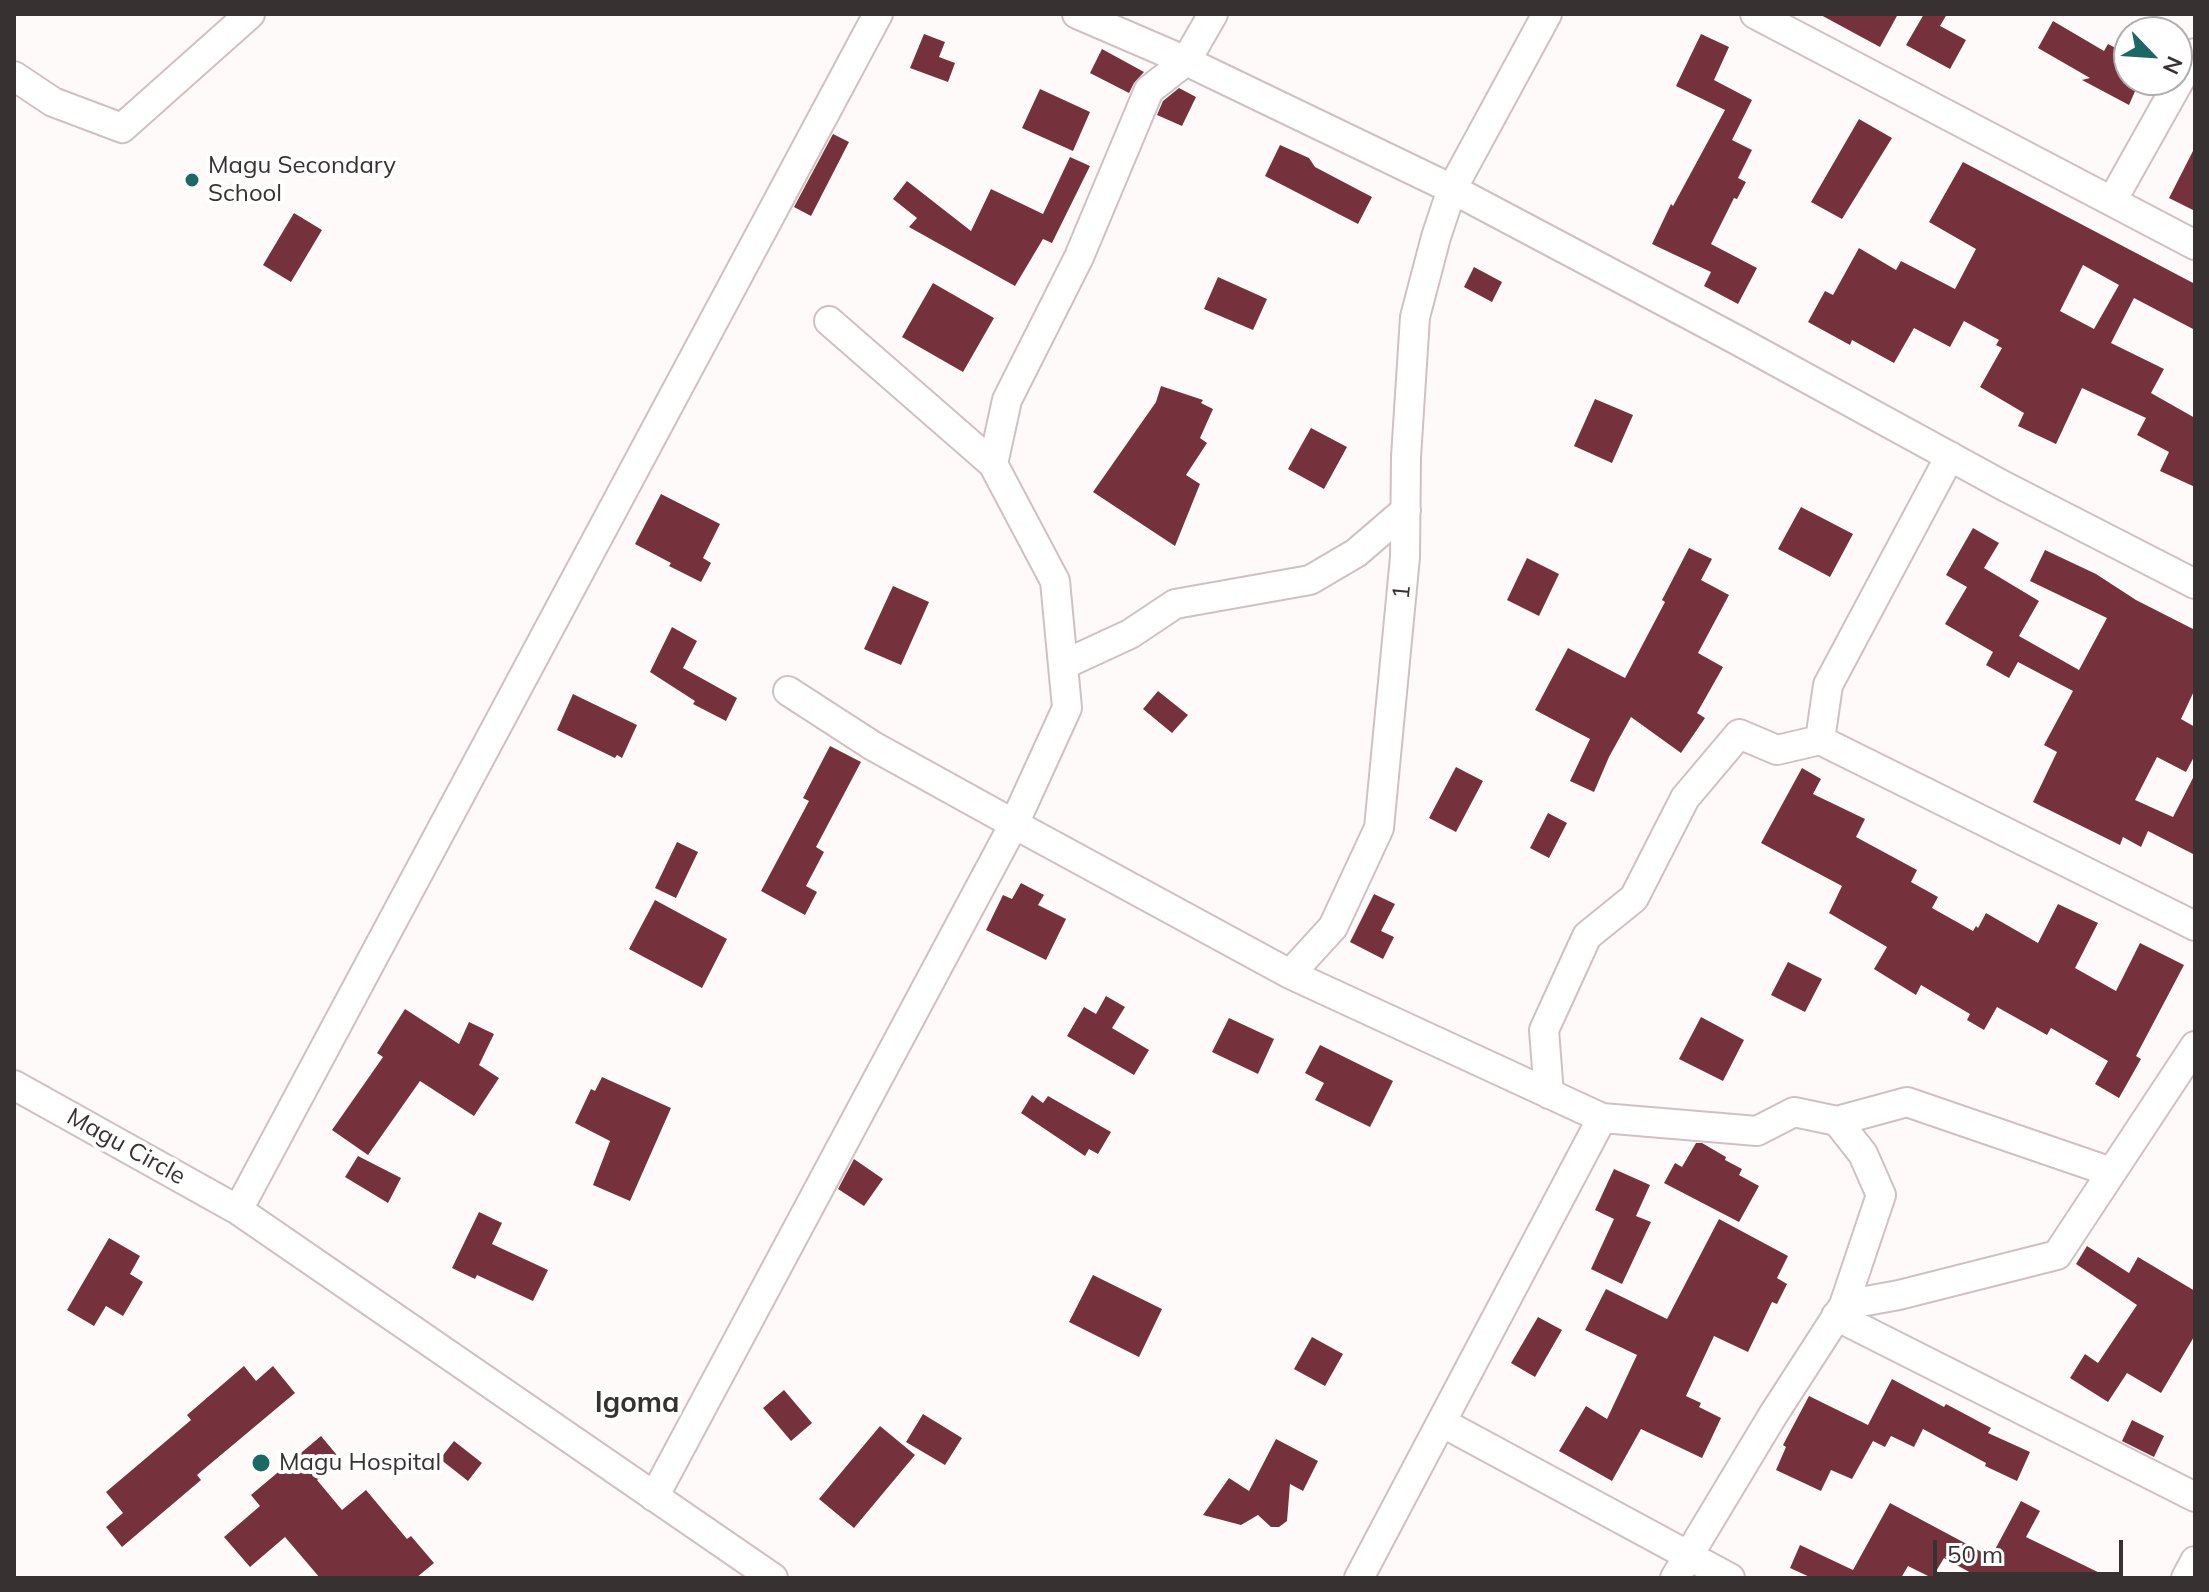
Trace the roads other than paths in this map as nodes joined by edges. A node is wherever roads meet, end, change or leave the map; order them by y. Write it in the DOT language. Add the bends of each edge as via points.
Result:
graph roads {
  1 [pos="250,14"];
  2 [pos="878,14"];
  3 [pos="1077,14"];
  4 [pos="1213,14"];
  5 [pos="1547,14"];
  6 [pos="1755,14"];
  7 [pos="2195,53"];
  8 [pos="1186,61"];
  9 [pos="14,76"];
  10 [pos="1452,189"];
  11 [pos="2112,201"];
  12 [pos="2195,245"];
  13 [pos="829,321"];
  14 [pos="1950,456"];
  15 [pos="993,464"];
  16 [pos="1406,510"];
  17 [pos="2195,584"];
  18 [pos="1063,665"];
  19 [pos="788,691"];
  20 [pos="1820,740"];
  21 [pos="1014,824"];
  22 [pos="2195,926"];
  23 [pos="1290,974"];
  24 [pos="2195,1046"];
  25 [pos="14,1085"];
  26 [pos="1549,1094"];
  27 [pos="1602,1118"];
  28 [pos="1837,1121"];
  29 [pos="2111,1172"];
  30 [pos="238,1210"];
  31 [pos="1840,1311"];
  32 [pos="1443,1423"];
  33 [pos="654,1497"];
  34 [pos="2195,1497"];
  35 [pos="2195,1561"];
  36 [pos="1683,1567"];
  37 [pos="773,1578"];
  38 [pos="1359,1578"];
  39 [pos="1730,1578"];
  40 [pos="2186,1578"];
  1 -- 9 [label="street" via="122,128 53,102"];
  2 -- 30 [label="street"];
  3 -- 8 [label="street"];
  4 -- 8 [label="street"];
  5 -- 10 [label="street, 1"];
  6 -- 11 [label="street"];
  7 -- 11 [label="street"];
  8 -- 10 [label="street"];
  8 -- 15 [label="street" via="1149,90 1079,257 1007,400"];
  10 -- 14 [label="street"];
  10 -- 16 [label="street, 1" via="1415,317"];
  11 -- 12 [label="street"];
  13 -- 15 [label="street"];
  14 -- 17 [label="street"];
  14 -- 20 [label="street" via="1828,685"];
  15 -- 18 [label="street" via="1055,581"];
  16 -- 18 [label="street" via="1356,553 1310,580 1175,604 1130,634"];
  16 -- 23 [label="street, 1" via="1379,828 1333,927"];
  18 -- 21 [label="street" via="1067,708"];
  19 -- 21 [label="street" via="873,746"];
  20 -- 22 [label="street"];
  20 -- 26 [label="street" via="1777,750 1739,734 1685,798 1634,898 1587,936 1544,1030"];
  21 -- 23 [label="street"];
  21 -- 33 [label="street"];
  23 -- 26 [label="street"];
  24 -- 29 [label="street"];
  25 -- 30 [label="street, Magu Circle"];
  26 -- 27 [label="street"];
  27 -- 28 [label="street" via="1757,1131 1794,1112"];
  27 -- 32 [label="street"];
  28 -- 29 [label="street" via="1907,1102"];
  28 -- 31 [label="street" via="1863,1154 1881,1195"];
  29 -- 31 [label="street" via="2057,1255"];
  30 -- 33 [label="street, Magu Circle"];
  31 -- 34 [label="street"];
  31 -- 36 [label="street"];
  32 -- 36 [label="street"];
  32 -- 38 [label="street"];
  33 -- 37 [label="street, Magu Circle"];
  35 -- 40 [label="street"];
  36 -- 39 [label="street"];
}
